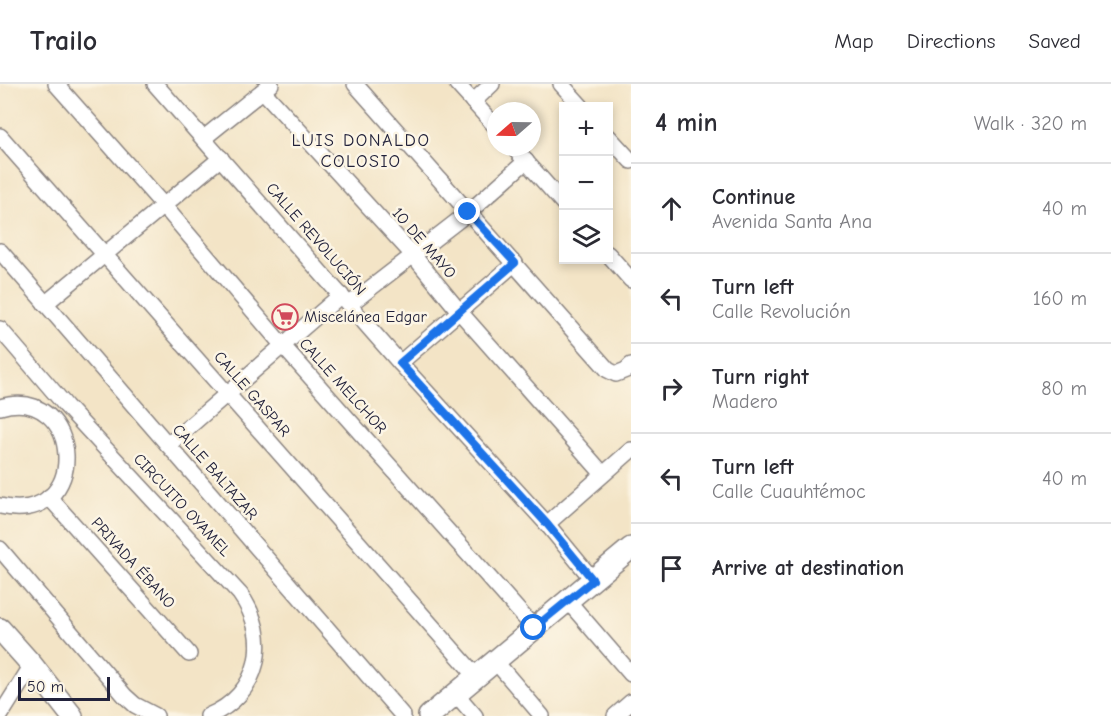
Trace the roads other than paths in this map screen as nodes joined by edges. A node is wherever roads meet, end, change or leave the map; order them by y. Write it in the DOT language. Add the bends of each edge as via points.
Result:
graph roads {
  1 [pos="56,84"];
  2 [pos="155,84"];
  3 [pos="355,84"];
  4 [pos="458,84"];
  5 [pos="492,84"];
  6 [pos="561,84"];
  7 [pos="267,88"];
  8 [pos="473,102"];
  9 [pos="577,102"];
  10 [pos="487,118"];
  11 [pos="0,136"];
  12 [pos="204,138"];
  13 [pos="613,141"];
  14 [pos="521,156"];
  15 [pos="221,158"];
  16 [pos="526,161"];
  17 [pos="631,161"];
  18 [pos="559,198"];
  19 [pos="164,206"];
  20 [pos="468,212"];
  21 [pos="0,251"];
  22 [pos="105,254"];
  23 [pos="413,255"];
  24 [pos="613,259"];
  25 [pos="515,263"];
  26 [pos="631,280"];
  27 [pos="346,299"];
  28 [pos="45,304"];
  29 [pos="459,311"];
  30 [pos="0,329"];
  31 [pos="283,346"];
  32 [pos="400,363"];
  33 [pos="631,365"];
  34 [pos="226,393"];
  35 [pos="66,406"];
  36 [pos="0,407"];
  37 [pos="52,420"];
  38 [pos="168,445"];
  39 [pos="631,450"];
  40 [pos="603,474"];
  41 [pos="49,497"];
  42 [pos="0,506"];
  43 [pos="547,524"];
  44 [pos="0,549"];
  45 [pos="629,554"];
  46 [pos="593,580"];
  47 [pos="567,600"];
  48 [pos="534,628"];
  49 [pos="0,629"];
  50 [pos="189,654"];
  51 [pos="495,661"];
  52 [pos="32,665"];
  53 [pos="631,674"];
  54 [pos="476,676"];
  55 [pos="456,694"];
  56 [pos="631,702"];
  57 [pos="0,716"];
  58 [pos="72,716"];
  59 [pos="156,716"];
  60 [pos="208,716"];
  61 [pos="403,716"];
  62 [pos="429,716"];
  63 [pos="475,716"];
  64 [pos="542,716"];
  65 [pos="615,716"];
  1 -- 19 [label="street, CALLE MELCHOR"];
  2 -- 12 [label="street, CALLE REVOLUCIÓN"];
  3 -- 20 [label="street"];
  4 -- 8 [label="street"];
  5 -- 8 [label="street"];
  6 -- 9 [label="street"];
  7 -- 12 [label="street"];
  7 -- 23 [label="street, 1O DE MAYO"];
  8 -- 10 [label="street"];
  11 -- 22 [label="street, CALLE GASPAR"];
  12 -- 15 [label="street, CALLE REVOLUCIÓN"];
  13 -- 17 [label="street"];
  14 -- 16 [label="street"];
  15 -- 19 [label="street"];
  15 -- 27 [label="street, CALLE REVOLUCIÓN"];
  16 -- 18 [label="street"];
  16 -- 20 [label="street"];
  19 -- 22 [label="street"];
  19 -- 31 [label="street, CALLE MELCHOR"];
  20 -- 23 [label="street"];
  20 -- 25 [label="street"];
  21 -- 28 [label="street, CALLE BALTAZAR"];
  22 -- 28 [label="street"];
  22 -- 34 [label="street, CALLE GASPAR"];
  23 -- 27 [label="street"];
  23 -- 29 [label="street, 1O DE MAYO"];
  24 -- 26 [label="street"];
  25 -- 29 [label="street"];
  25 -- 33 [label="street" via="608,370 616,374"];
  27 -- 31 [label="street"];
  27 -- 32 [label="street, CALLE REVOLUCIÓN"];
  28 -- 38 [label="street, CALLE BALTAZAR"];
  29 -- 32 [label="street"];
  29 -- 40 [label="street, 1O DE MAYO"];
  30 -- 35 [label="street, CIRCUITO OYAMEL"];
  31 -- 34 [label="street"];
  31 -- 48 [label="street, CALLE MELCHOR"];
  32 -- 43 [label="street, CALLE REVOLUCIÓN"];
  34 -- 38 [label="street"];
  34 -- 54 [label="street, CALLE GASPAR"];
  35 -- 37 [label="street"];
  35 -- 60 [label="street, CIRCUITO OYAMEL" via="240,594 253,617 257,656 249,681 232,702"];
  36 -- 37 [label="street" via="21,405"];
  37 -- 41 [label="street" via="63,434 67,468"];
  38 -- 61 [label="street, CALLE BALTAZAR"];
  39 -- 40 [label="street"];
  40 -- 43 [label="street"];
  41 -- 42 [label="street" via="32,506"];
  41 -- 50 [label="street, PRIVADA ÉBANO"];
  43 -- 46 [label="street, CALLE REVOLUCIÓN"];
  44 -- 59 [label="street" via="125,696"];
  45 -- 46 [label="street"];
  46 -- 47 [label="street"];
  47 -- 48 [label="street"];
  47 -- 53 [label="street"];
  48 -- 51 [label="street"];
  49 -- 52 [label="street"];
  51 -- 54 [label="street"];
  51 -- 64 [label="street"];
  52 -- 57 [label="street"];
  52 -- 58 [label="street"];
  54 -- 55 [label="street"];
  55 -- 62 [label="street"];
  55 -- 63 [label="street"];
  56 -- 65 [label="street"];
}
